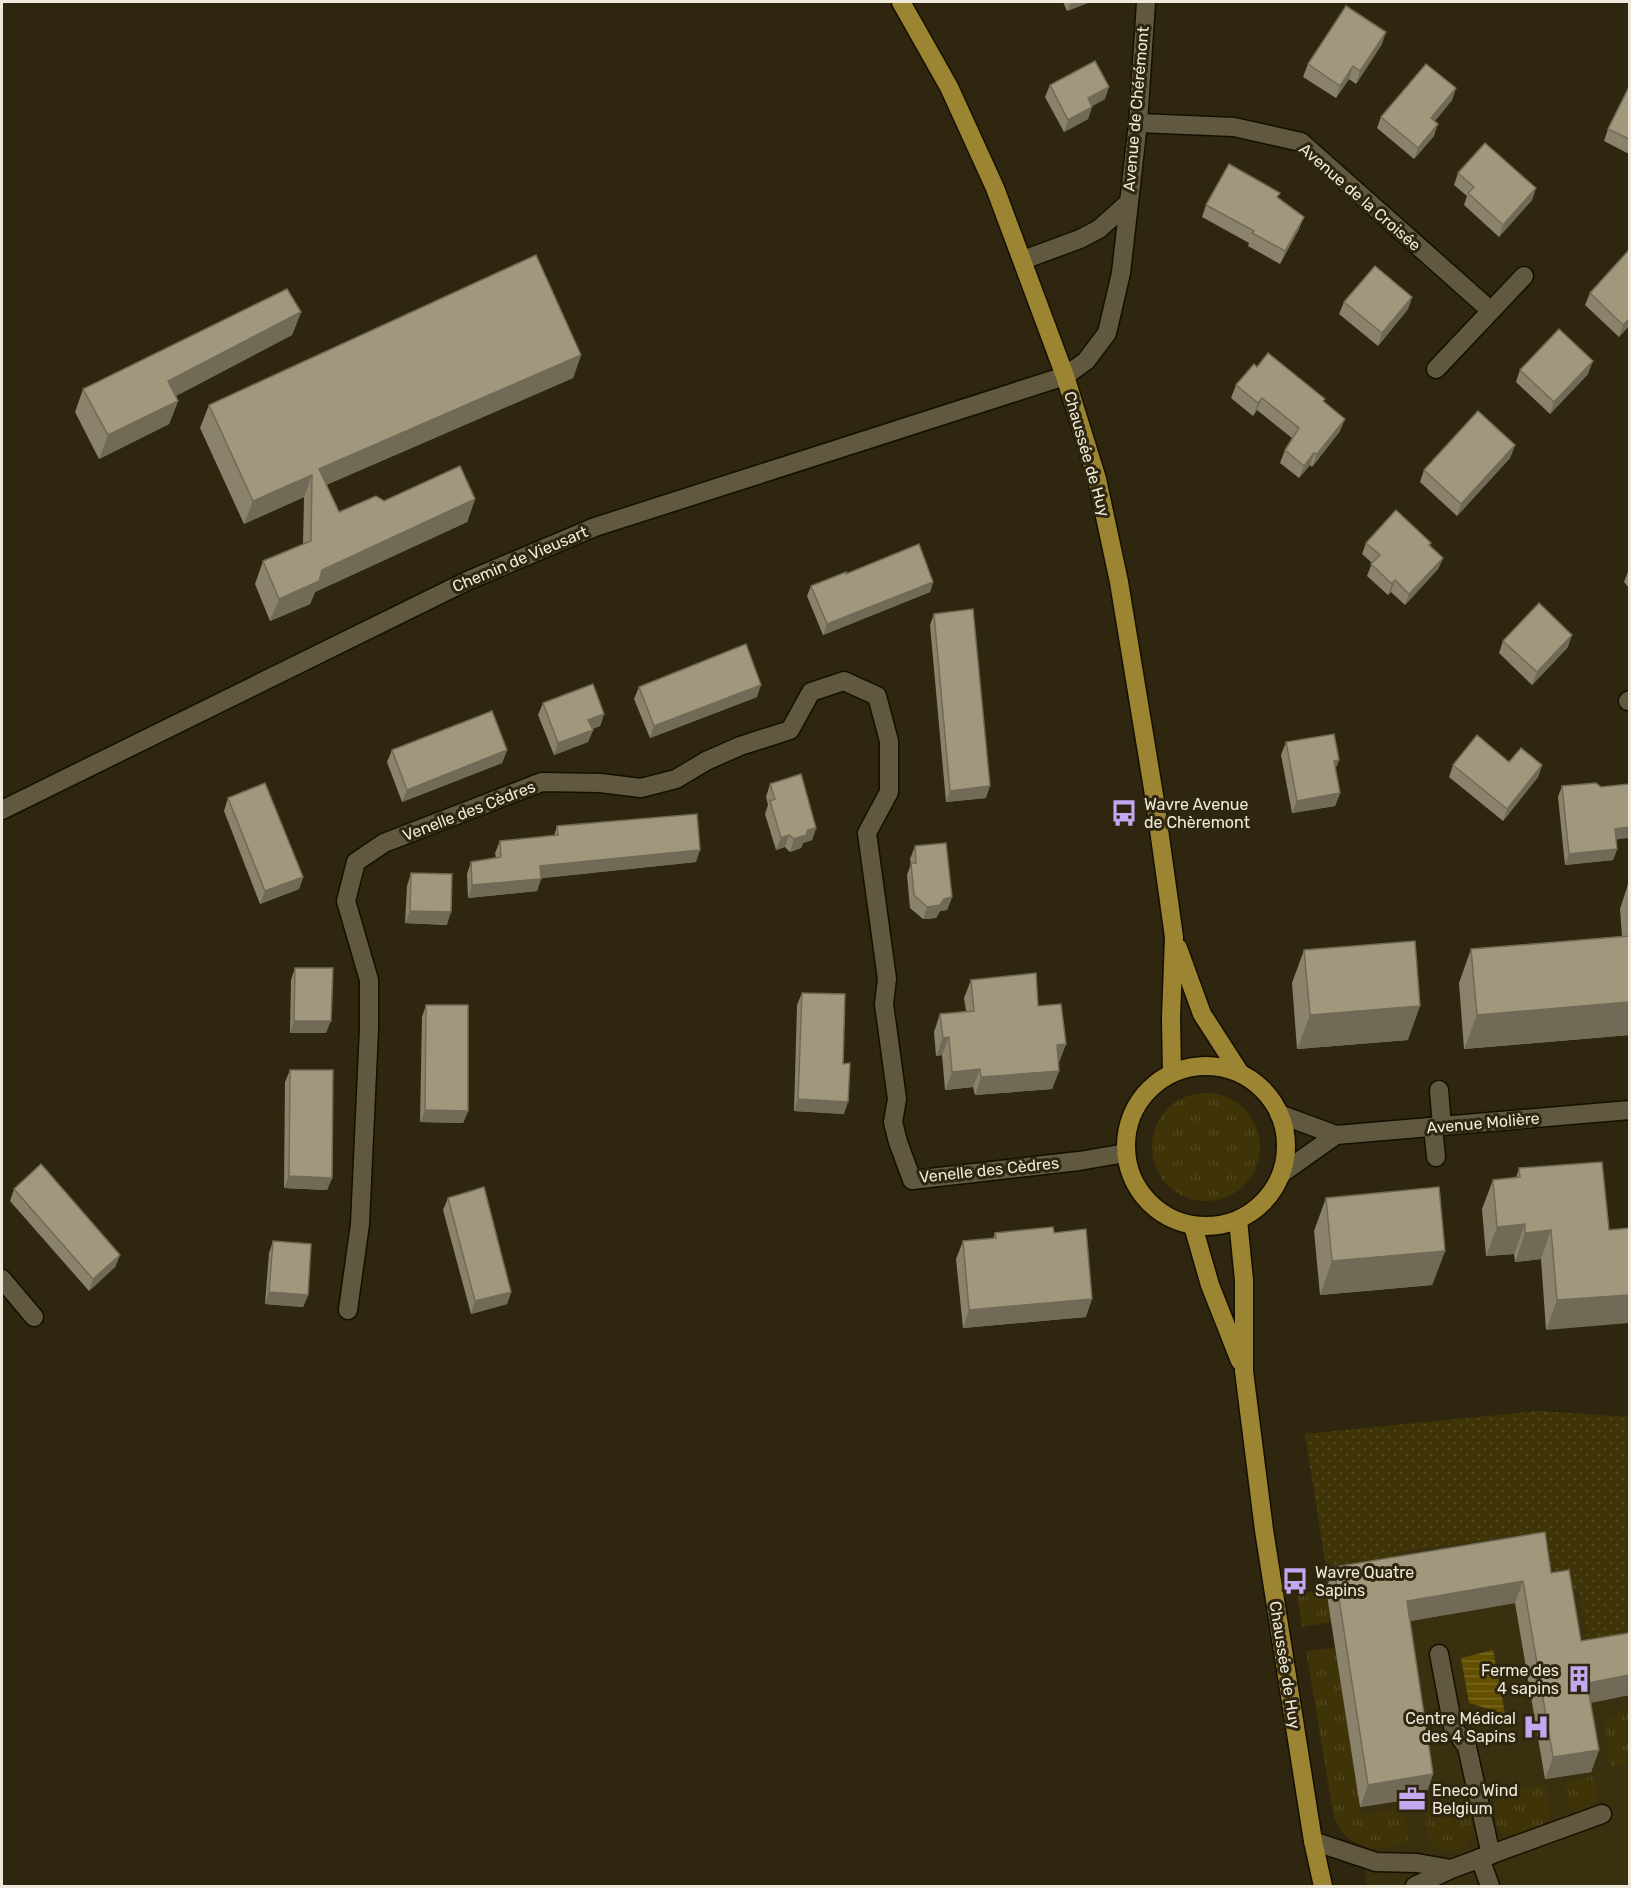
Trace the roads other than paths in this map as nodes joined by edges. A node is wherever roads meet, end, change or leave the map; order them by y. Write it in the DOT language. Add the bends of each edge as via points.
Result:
graph roads {
  1 [pos="901,2"];
  2 [pos="1146,2"];
  3 [pos="1138,123"];
  4 [pos="1127,204"];
  5 [pos="1023,260"];
  6 [pos="1524,276"];
  7 [pos="1490,310"];
  8 [pos="1436,369"];
  9 [pos="1065,376"];
  10 [pos="2,810"];
  11 [pos="1174,938"];
  12 [pos="1172,1073"];
  13 [pos="1240,1073"];
  14 [pos="1439,1090"];
  15 [pos="1629,1110"];
  16 [pos="1279,1114"];
  17 [pos="1438,1126"];
  18 [pos="1336,1136"];
  19 [pos="1126,1153"];
  20 [pos="1436,1157"];
  21 [pos="1281,1174"];
  22 [pos="1238,1220"];
  23 [pos="1193,1226"];
  24 [pos="2,1279"];
  25 [pos="348,1310"];
  26 [pos="34,1317"];
  27 [pos="1244,1371"];
  28 [pos="1439,1654"];
  29 [pos="1602,1814"];
  30 [pos="1313,1841"];
  31 [pos="1486,1856"];
  32 [pos="1451,1869"];
  33 [pos="1323,1887"];
  34 [pos="1415,1887"];
  35 [pos="1490,1887"];
  1 -- 5 [label="main road, Chaussée de Huy" via="949,87"];
  2 -- 3 [label="street, Avenue de Chérémont"];
  3 -- 4 [label="street, Avenue de Chérémont"];
  3 -- 7 [label="street, Avenue de la Croisée" via="1234,127 1301,142"];
  4 -- 5 [label="street, Avenue de Chérémont" via="1099,229"];
  4 -- 9 [label="street" via="1121,273 1107,333 1086,361"];
  5 -- 9 [label="main road, Chaussée de Huy"];
  6 -- 7 [label="street"];
  7 -- 8 [label="street"];
  9 -- 10 [label="street, Chemin de Vieusart" via="595,527 467,581"];
  9 -- 11 [label="main road, Chaussée de Huy" via="1097,479 1119,582"];
  11 -- 12 [label="main road, Chaussée de Huy"];
  11 -- 13 [label="main road, Chaussée de Huy" via="1202,1014"];
  12 -- 13 [label="main road" via="1195,1066"];
  12 -- 19 [label="main road" via="1141,1098 1131,1117"];
  13 -- 16 [label="main road" via="1256,1083"];
  14 -- 17 [label="street"];
  15 -- 17 [label="street, Avenue Molière"];
  16 -- 18 [label="street, Avenue Molière"];
  16 -- 21 [label="main road" via="1286,1154"];
  17 -- 18 [label="street, Avenue Molière"];
  17 -- 20 [label="street"];
  18 -- 21 [label="street, Avenue Molière"];
  19 -- 23 [label="main road" via="1131,1177 1149,1202 1173,1220"];
  19 -- 25 [label="street, Venelle des Cèdres" via="912,1180 893,1122 897,1099 884,1004 887,979 867,833 889,792 889,741 877,696 844,681 811,692 790,730 706,760 676,778 641,788 542,782 384,843 356,862 346,901 369,980 369,1029 360,1224"];
  21 -- 22 [label="main road" via="1271,1193"];
  22 -- 23 [label="main road" via="1216,1226"];
  22 -- 27 [label="main road, Chaussée de Huy" via="1244,1280"];
  23 -- 27 [label="main road, Chaussée de Huy" via="1210,1285"];
  24 -- 26 [label="street"];
  27 -- 30 [label="main road, Chaussée de Huy" via="1264,1530"];
  28 -- 31 [label="street" via="1453,1727 1467,1747"];
  29 -- 31 [label="street"];
  30 -- 32 [label="street" via="1376,1862"];
  30 -- 33 [label="main road, Chaussée de Huy"];
  31 -- 32 [label="street"];
  31 -- 35 [label="street"];
  32 -- 34 [label="street"];
}
